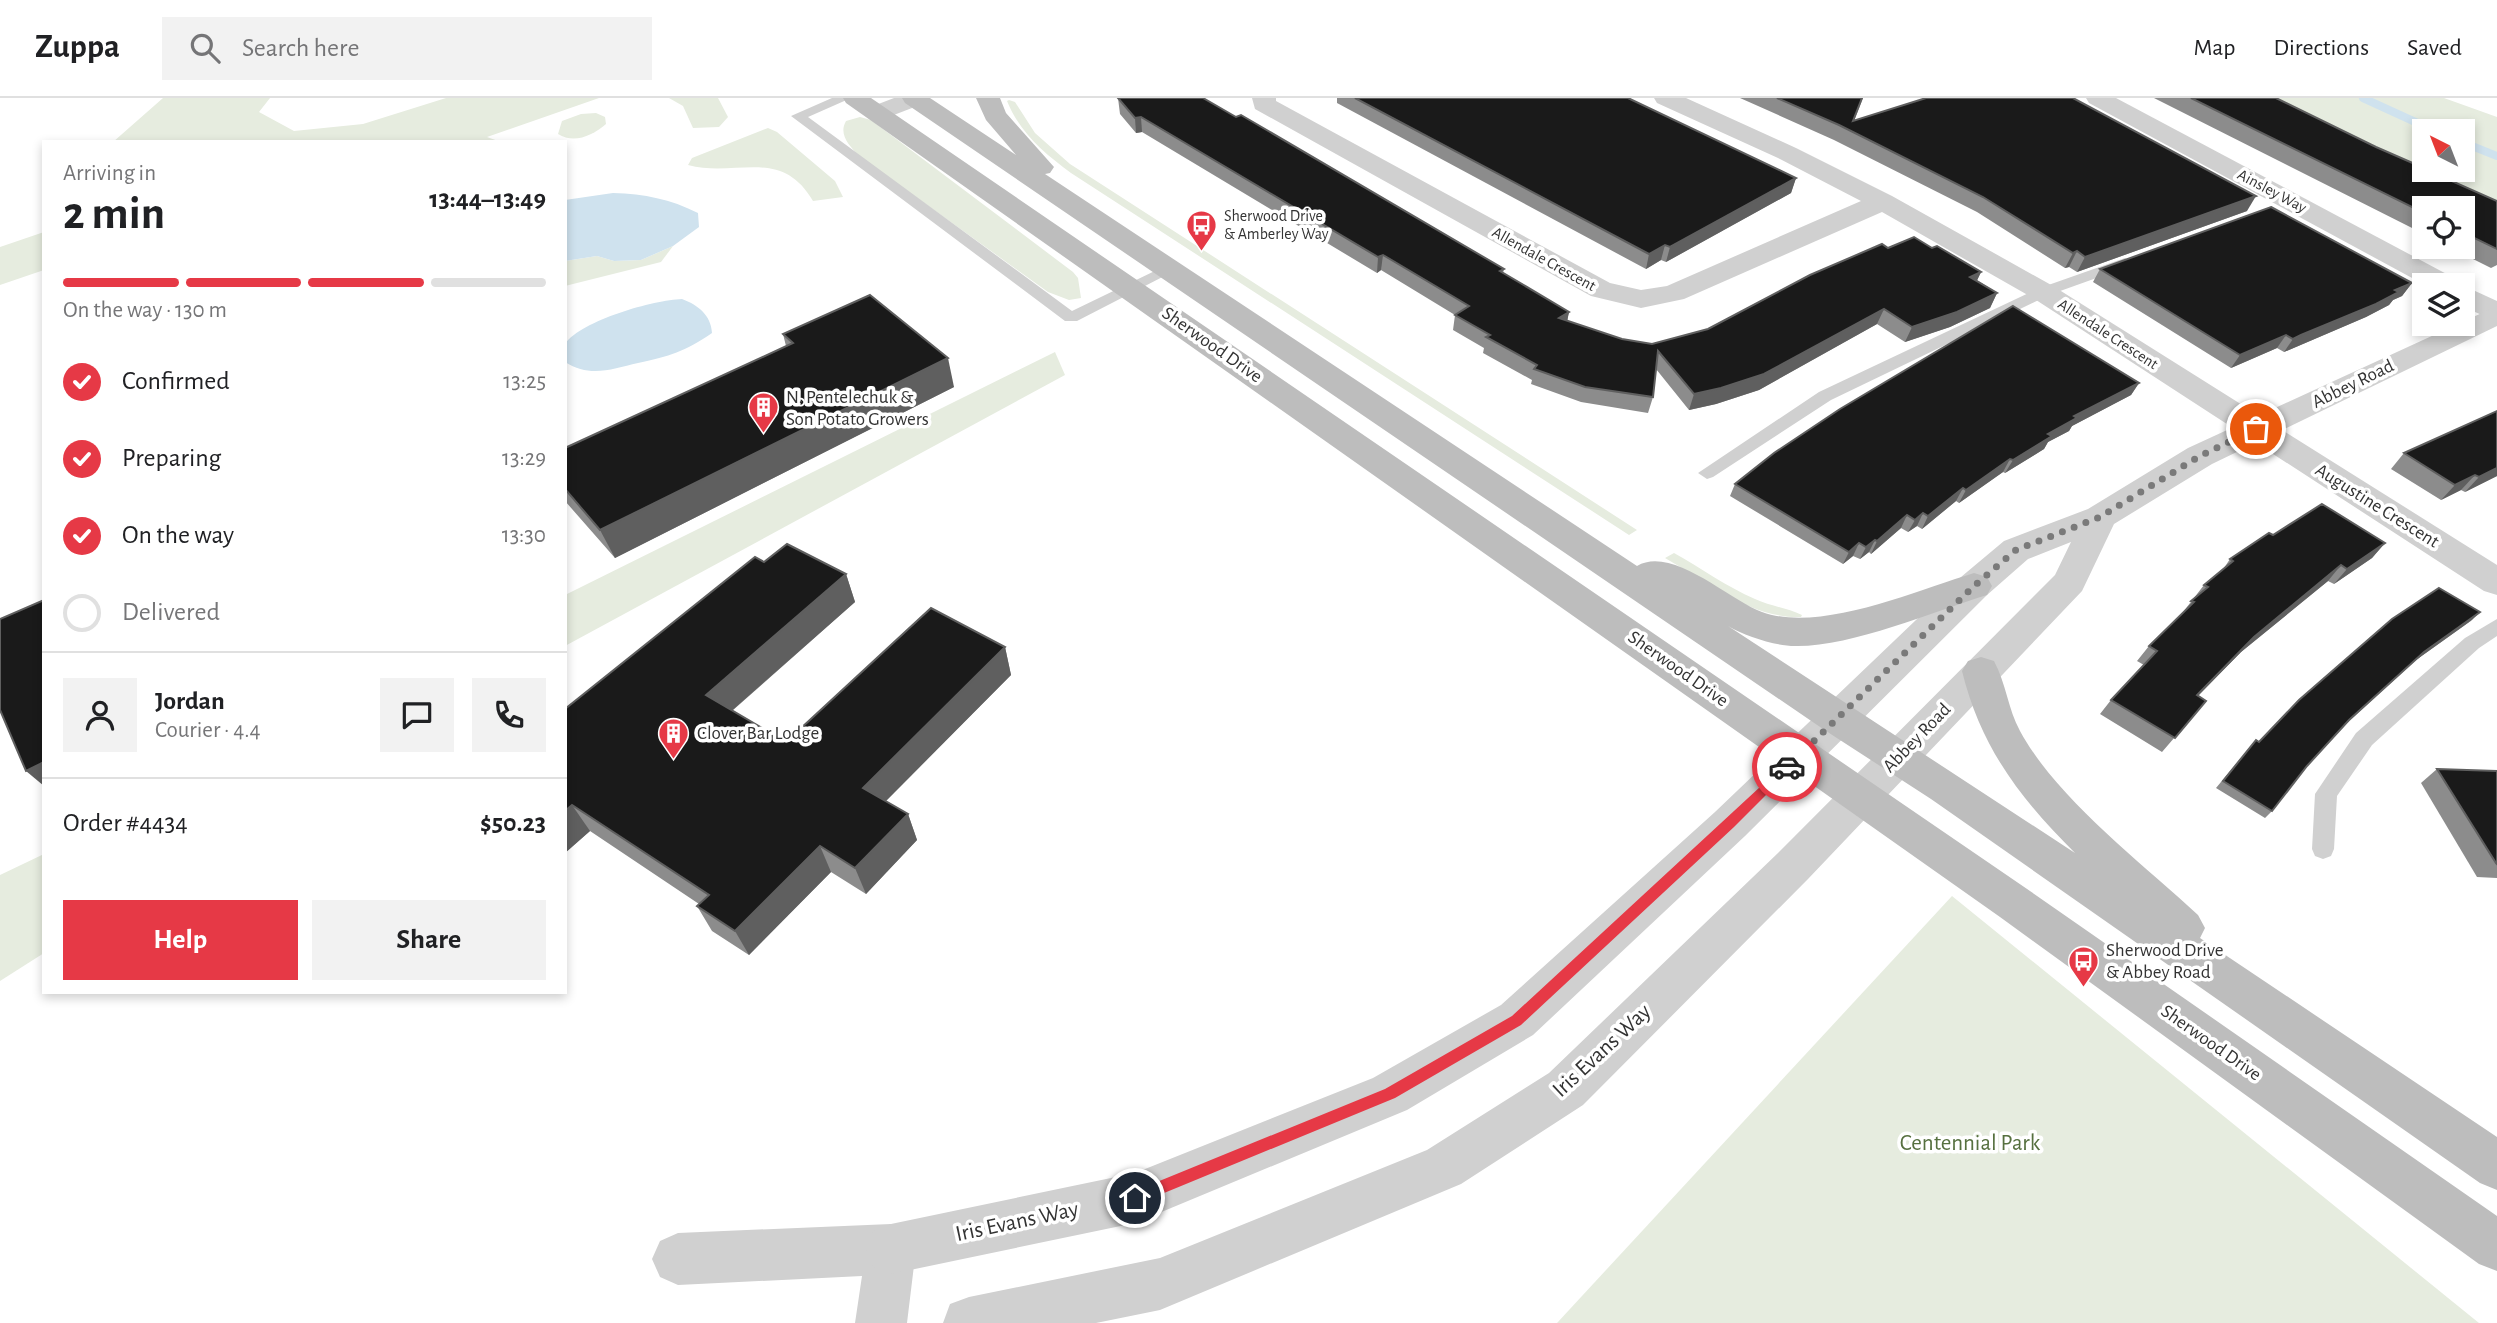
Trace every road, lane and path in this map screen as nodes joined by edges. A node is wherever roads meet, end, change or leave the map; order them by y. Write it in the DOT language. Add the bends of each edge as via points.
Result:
graph roads {
  1 [pos="844,98"];
  2 [pos="915,98"];
  3 [pos="988,98"];
  4 [pos="1264,98"];
  5 [pos="1666,98"];
  6 [pos="2098,98"];
  7 [pos="866,105"];
  8 [pos="1883,202"];
  9 [pos="1107,229"];
  10 [pos="2144,256"];
  11 [pos="1168,270"];
  12 [pos="2421,273"];
  13 [pos="1129,288"];
  14 [pos="2043,292"];
  15 [pos="2475,301"];
  16 [pos="2497,314"];
  17 [pos="2256,429"];
  18 [pos="1707,473"];
  19 [pos="2100,517"];
  20 [pos="1609,564"];
  21 [pos="2497,582"];
  22 [pos="1974,586"];
  23 [pos="2497,626"];
  24 [pos="1981,671"];
  25 [pos="1838,718"];
  26 [pos="1800,754"];
  27 [pos="1899,757"];
  28 [pos="1861,796"];
  29 [pos="2323,849"];
  30 [pos="2268,1009"];
  31 [pos="2497,1166"];
  32 [pos="2497,1246"];
  33 [pos="891,1249"];
  34 [pos="678,1259"];
  35 [pos="881,1323"];
  36 [pos="969,1323"];
  1 -- 13 [label="lane" via="797,116 1071,318"];
  2 -- 7 [label="street"];
  2 -- 9 [label="main road, Sherwood Drive"];
  3 -- 9 [label="main road" via="995,115 1030,155"];
  4 -- 8 [label="street, Allendale Crescent" via="1264,104 1601,290 1641,299 1674,292"];
  5 -- 8 [label="street, Allendale Crescent"];
  6 -- 12 [label="street, Ainsley Way" via="2279,206"];
  7 -- 13 [label="main road, Sherwood Drive"];
  8 -- 14 [label="street, Allendale Crescent"];
  9 -- 11 [label="main road, Sherwood Drive"];
  10 -- 14 [label="lane"];
  11 -- 13 [label="lane"];
  11 -- 20 [label="main road, Sherwood Drive"];
  13 -- 26 [label="main road, Sherwood Drive"];
  14 -- 17 [label="street, Allendale Crescent"];
  14 -- 18 [label="lane" via="1825,396"];
  15 -- 16 [label="street"];
  16 -- 17 [label="street, Abbey Road"];
  17 -- 19 [label="street, Abbey Road" via="2200,456"];
  17 -- 21 [label="street, Augustine Crescent"];
  19 -- 22 [label="street, Abbey Road" via="2016,550"];
  19 -- 24 [label="street, Abbey Road" via="2069,582"];
  20 -- 22 [label="main road" via="1676,579 1750,622 1792,633 1832,630"];
  20 -- 25 [label="main road, Sherwood Drive"];
  22 -- 25 [label="street, Abbey Road"];
  23 -- 29 [label="lane" via="2364,739 2326,794"];
  24 -- 27 [label="street, Abbey Road"];
  24 -- 30 [label="main road" via="1991,708 2011,750 2061,811"];
  25 -- 26 [label="street, Abbey Road"];
  25 -- 27 [label="main road, Sherwood Drive"];
  26 -- 28 [label="main road, Sherwood Drive"];
  26 -- 33 [label="street, Iris Evans Way" via="1517,1020 1390,1094 1135,1198"];
  27 -- 28 [label="street, Abbey Road"];
  27 -- 30 [label="main road, Sherwood Drive"];
  28 -- 32 [label="main road, Sherwood Drive"];
  28 -- 36 [label="street, Iris Evans Way" via="1566,1089 1444,1167 1160,1284"];
  30 -- 31 [label="main road, Sherwood Drive"];
  33 -- 34 [label="street, Iris Evans Way"];
  33 -- 35 [label="street"];
}
